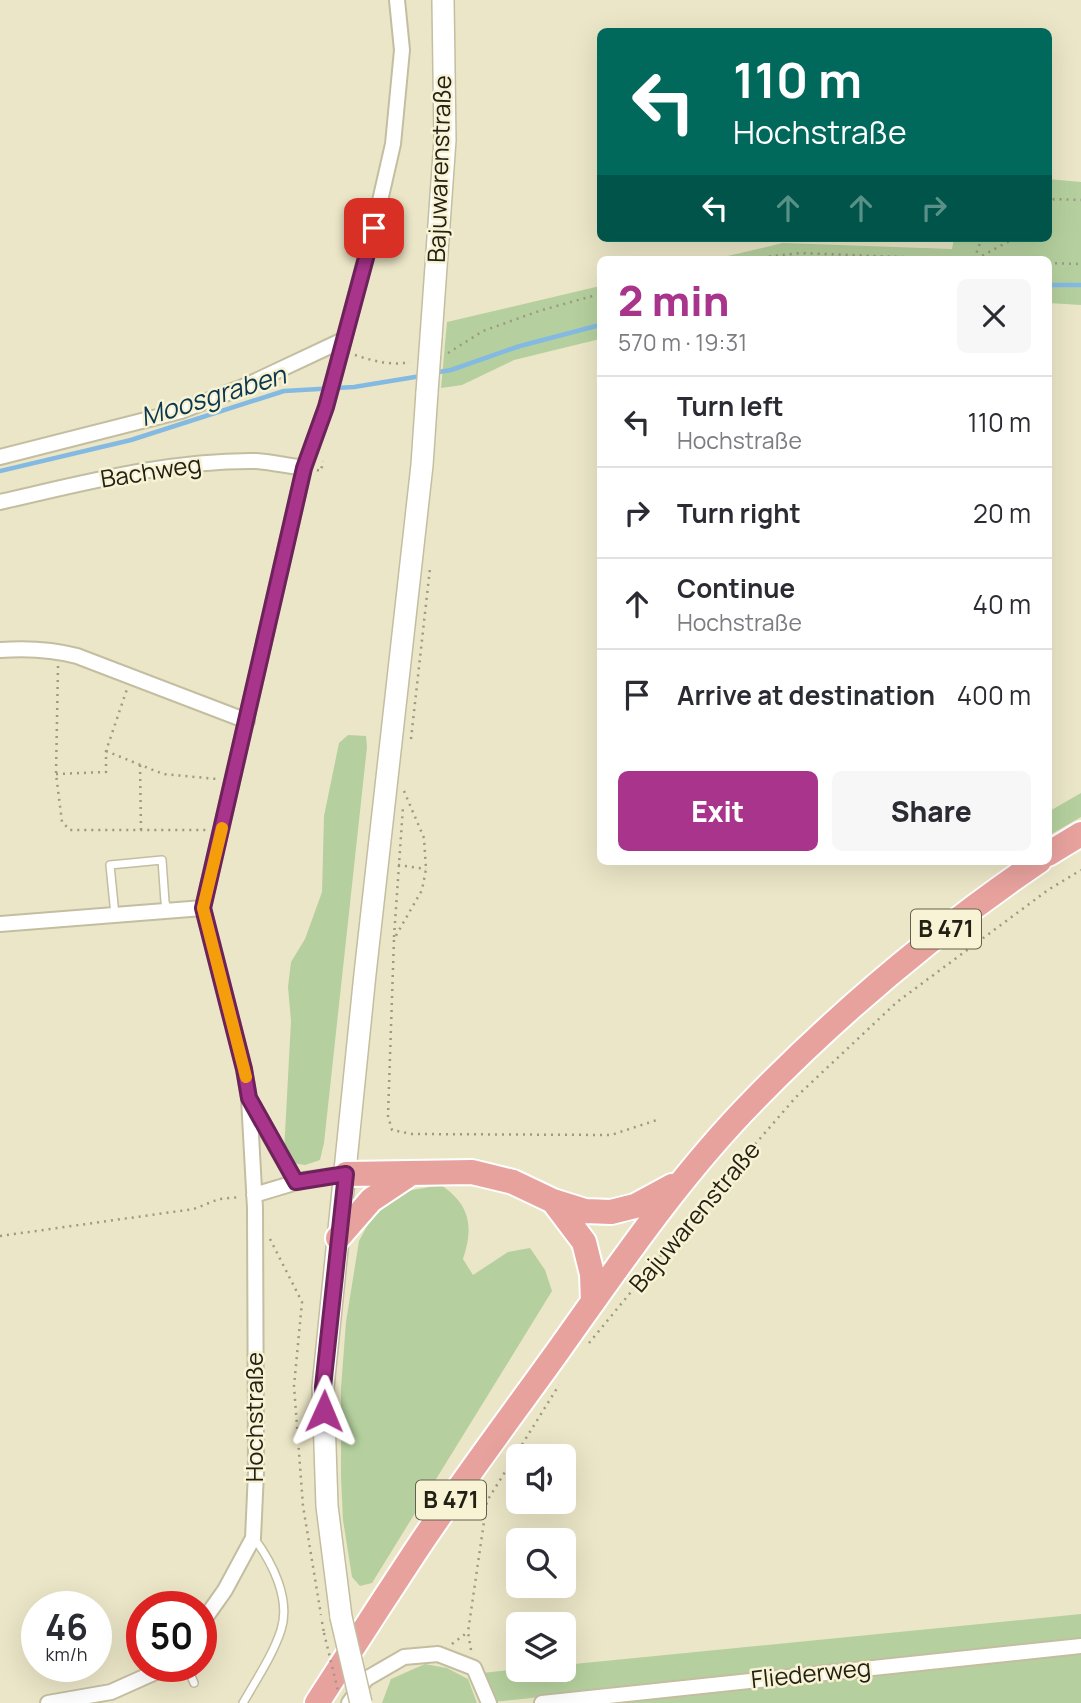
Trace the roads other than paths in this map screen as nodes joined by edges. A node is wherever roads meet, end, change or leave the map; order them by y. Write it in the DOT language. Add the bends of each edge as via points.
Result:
graph roads {
  1 [pos="397,0"];
  2 [pos="443,0"];
  3 [pos="343,340"];
  4 [pos="0,457"];
  5 [pos="304,468"];
  6 [pos="0,502"];
  7 [pos="0,650"];
  8 [pos="247,721"];
  9 [pos="1081,834"];
  10 [pos="1052,852"];
  11 [pos="1032,865"];
  12 [pos="203,908"];
  13 [pos="168,911"];
  14 [pos="115,915"];
  15 [pos="0,924"];
  16 [pos="249,1098"];
  17 [pos="346,1174"];
  18 [pos="411,1174"];
  19 [pos="685,1179"];
  20 [pos="296,1182"];
  21 [pos="553,1201"];
  22 [pos="254,1202"];
  23 [pos="338,1238"];
  24 [pos="593,1302"];
  25 [pos="253,1538"];
  26 [pos="217,1601"];
  27 [pos="1081,1646"];
  28 [pos="133,1682"];
  29 [pos="335,1700"];
  30 [pos="48,1703"];
  31 [pos="243,1703"];
  32 [pos="360,1703"];
  33 [pos="489,1703"];
  34 [pos="542,1703"];
  1 -- 3 [label="street, Hochstraße" via="402,50 393,144"];
  2 -- 17 [label="main road, Bajuwarenstraße, bridge" via="445,140 389,864"];
  3 -- 4 [label="street" via="181,411"];
  3 -- 5 [label="street, Hochstraße"];
  5 -- 6 [label="street, Bachweg" via="258,461 198,463 127,473"];
  5 -- 8 [label="street, Hochstraße"];
  7 -- 8 [label="street" via="58,651"];
  8 -- 12 [label="street, Hochstraße"];
  9 -- 10 [label="highway"];
  11 -- 19 [label="highway, B 471" via="838,1018 754,1100"];
  12 -- 13 [label="street"];
  12 -- 16 [label="street, Hochstraße"];
  13 -- 14 [label="street"];
  13 -- 14 [label="lane" via="162,860 110,865"];
  14 -- 15 [label="street"];
  16 -- 20 [label="street"];
  16 -- 22 [label="street, Hochstraße"];
  17 -- 18 [label="highway"];
  17 -- 20 [label="street"];
  17 -- 23 [label="main road, Bajuwarenstraße"];
  18 -- 21 [label="highway" via="472,1172 513,1182"];
  18 -- 23 [label="highway" via="371,1200"];
  19 -- 21 [label="highway" via="635,1206 611,1212 585,1211"];
  19 -- 24 [label="highway, B 471"];
  20 -- 22 [label="street"];
  21 -- 24 [label="highway" via="584,1242"];
  22 -- 25 [label="street, Hochstraße"];
  23 -- 32 [label="main road, Bajuwarenstraße, bridge" via="323,1387 327,1506 341,1616"];
  24 -- 29 [label="highway, B 471" via="416,1550"];
  25 -- 26 [label="street, Hochstraße"];
  25 -- 31 [label="lane" via="267,1555 283,1595 282,1628"];
  27 -- 34 [label="street, Fliederweg"];
  28 -- 30 [label="street" via="111,1692"];
  29 -- 33 [label="street" via="404,1657 438,1654 474,1668"];
}
